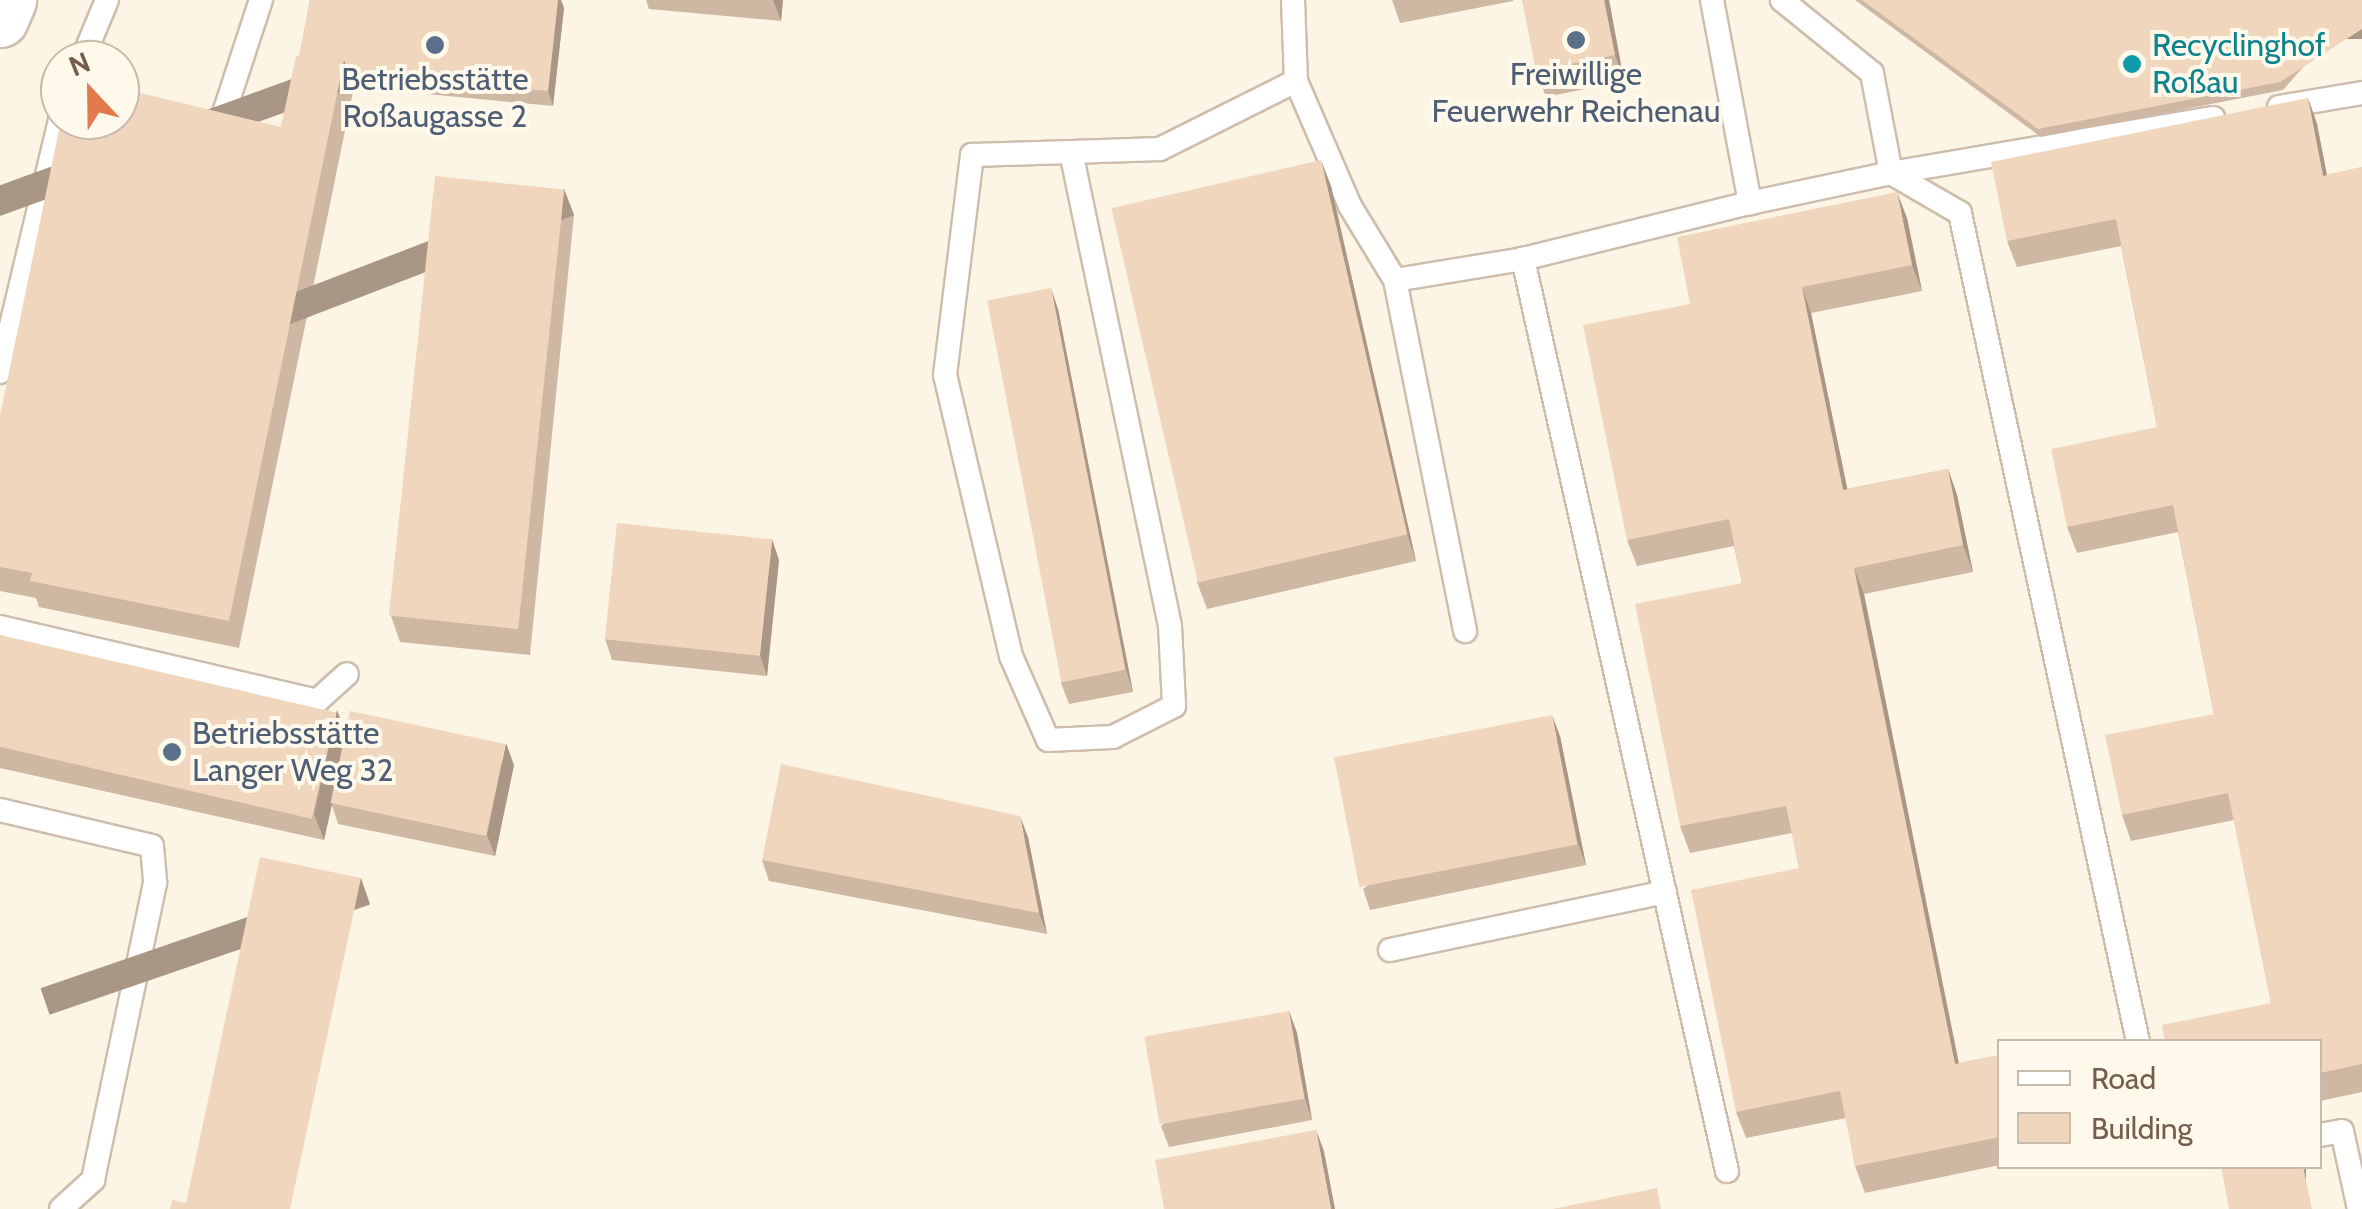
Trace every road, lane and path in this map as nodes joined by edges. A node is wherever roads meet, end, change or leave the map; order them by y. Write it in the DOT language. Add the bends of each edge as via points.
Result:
graph roads {
  1 [pos="8,0"];
  2 [pos="107,0"];
  3 [pos="261,0"];
  4 [pos="1293,0"];
  5 [pos="1712,0"];
  6 [pos="1782,0"];
  7 [pos="0,19"];
  8 [pos="90,40"];
  9 [pos="1296,81"];
  10 [pos="2362,92"];
  11 [pos="224,113"];
  12 [pos="55,140"];
  13 [pos="1071,152"];
  14 [pos="1891,173"];
  15 [pos="1750,203"];
  16 [pos="1523,259"];
  17 [pos="1395,280"];
  18 [pos="0,372"];
  19 [pos="0,627"];
  20 [pos="1465,631"];
  21 [pos="347,674"];
  22 [pos="0,810"];
  23 [pos="1665,892"];
  24 [pos="1390,950"];
  25 [pos="2137,1039"];
  26 [pos="2322,1135"];
  27 [pos="1727,1171"];
  28 [pos="61,1209"];
  29 [pos="2359,1209"];
  1 -- 7 [label="main road"];
  2 -- 8 [label="lane"];
  3 -- 11 [label="lane"];
  4 -- 9 [label="lane"];
  5 -- 15 [label="lane"];
  6 -- 14 [label="lane" via="1872,72"];
  9 -- 13 [label="lane" via="1160,149"];
  9 -- 17 [label="lane" via="1350,206"];
  10 -- 14 [label="lane"];
  12 -- 18 [label="lane"];
  13 -- 13 [label="lane" via="972,155 946,375 1011,656 1048,740 1113,737 1174,706 1170,626"];
  14 -- 15 [label="lane"];
  14 -- 25 [label="lane" via="1960,212"];
  15 -- 16 [label="lane"];
  16 -- 17 [label="lane"];
  16 -- 23 [label="lane"];
  17 -- 20 [label="lane"];
  19 -- 21 [label="lane" via="317,701"];
  22 -- 28 [label="lane" via="152,846 156,883 93,1180"];
  23 -- 24 [label="lane"];
  23 -- 27 [label="lane"];
  26 -- 29 [label="lane" via="2342,1131"];
}
